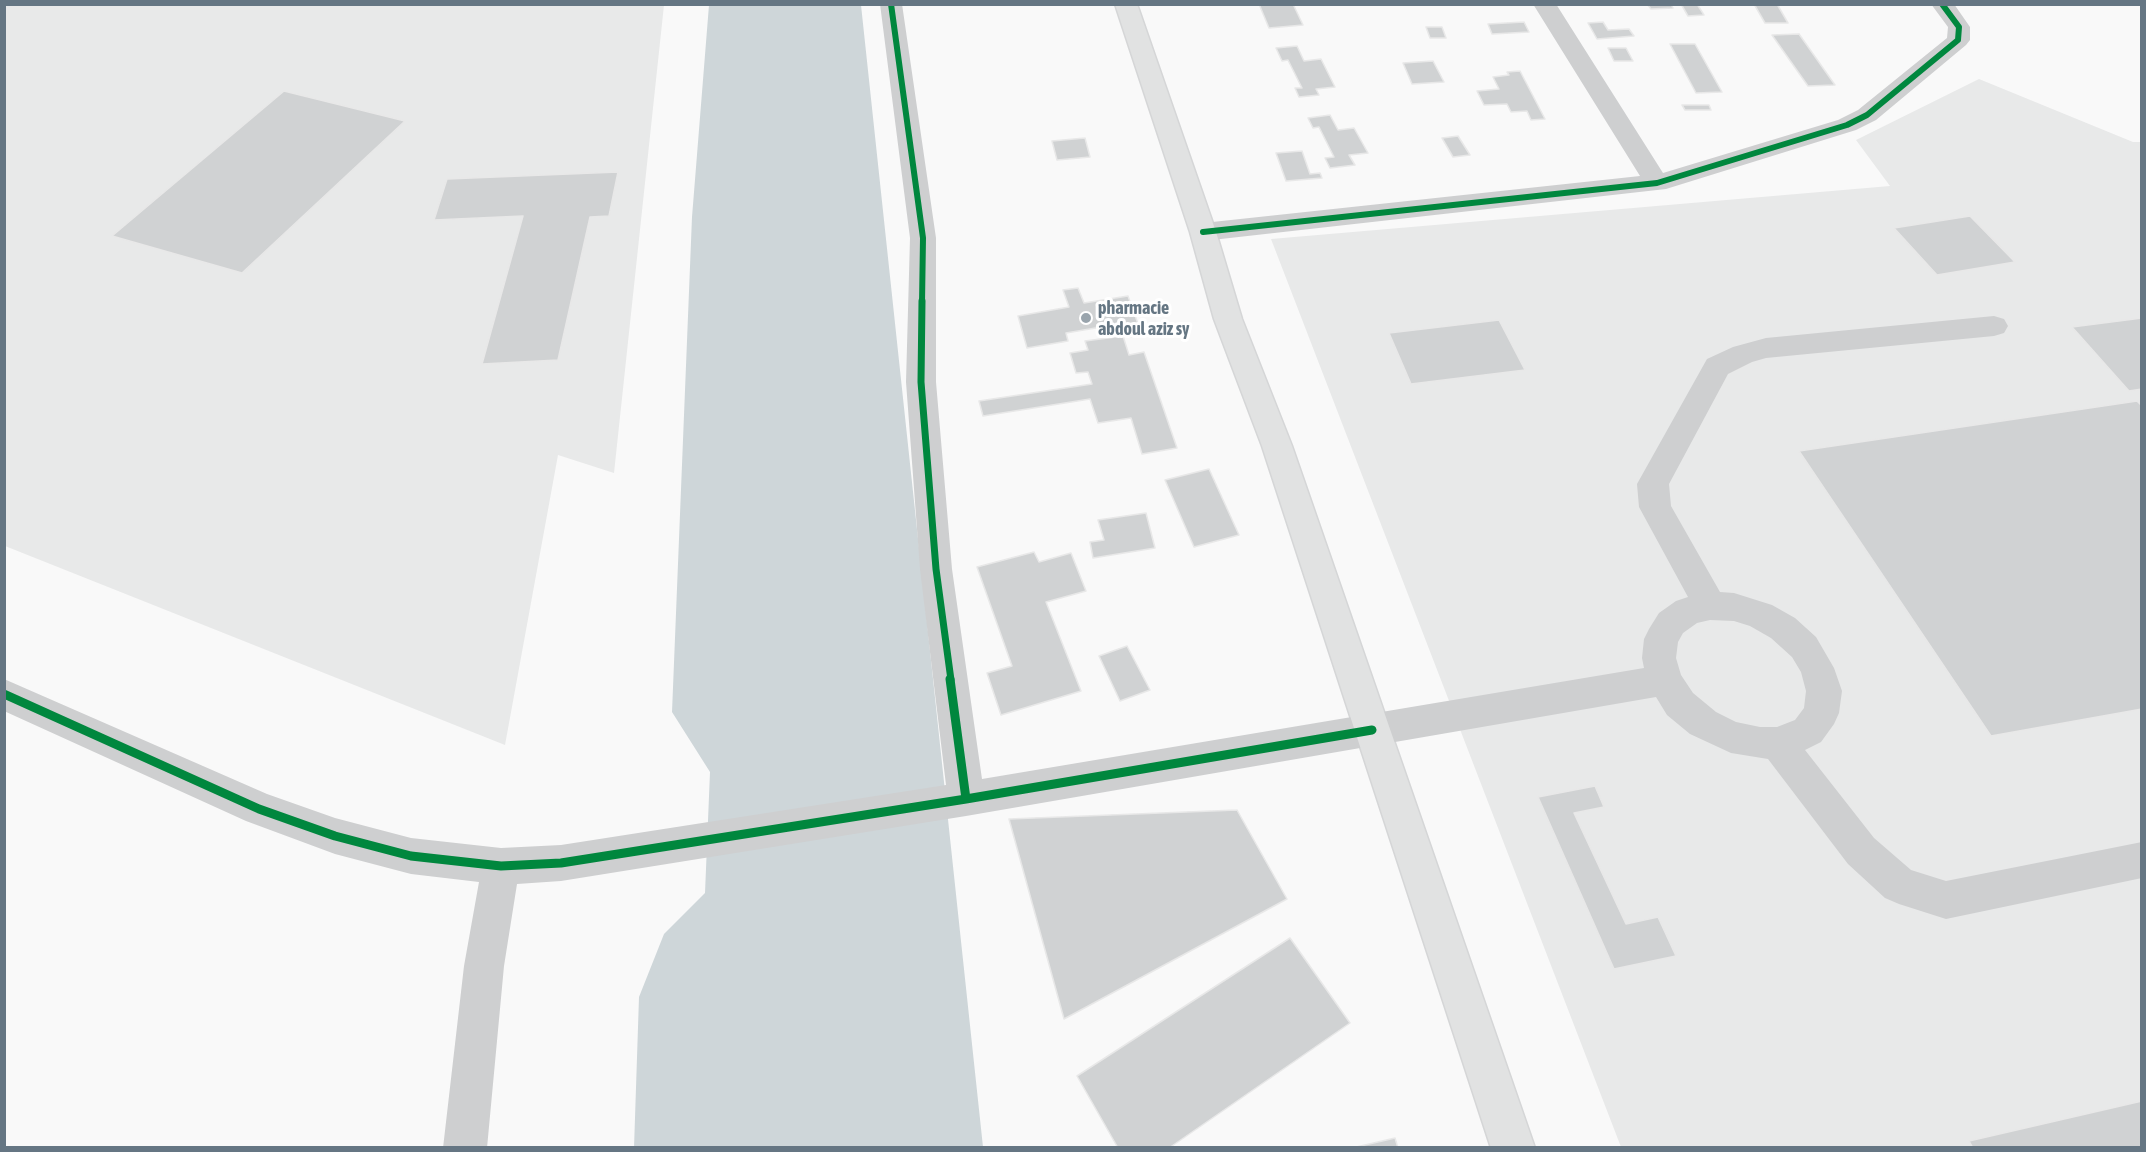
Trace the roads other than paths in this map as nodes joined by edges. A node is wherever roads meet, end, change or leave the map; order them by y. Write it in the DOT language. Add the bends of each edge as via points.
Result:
graph roads {
  1 [pos="891,4"];
  2 [pos="1126,4"];
  3 [pos="1544,4"];
  4 [pos="1942,4"];
  5 [pos="1657,183"];
  6 [pos="1203,232"];
  7 [pos="1994,326"];
  8 [pos="1710,606"];
  9 [pos="1665,680"];
  10 [pos="4,694"];
  11 [pos="1372,730"];
  12 [pos="1777,743"];
  13 [pos="966,799"];
  14 [pos="2142,860"];
  15 [pos="501,866"];
  16 [pos="465,1148"];
  17 [pos="1513,1148"];
  1 -- 13 [label="street" via="922,238 921,382 936,568"];
  2 -- 6 [label="main road"];
  3 -- 5 [label="street"];
  4 -- 5 [label="street" via="1959,27 1958,40 1867,115 1847,125"];
  5 -- 6 [label="street"];
  6 -- 11 [label="main road" via="1228,319 1277,446"];
  7 -- 8 [label="street" via="1766,348 1717,367 1653,483 1655,507"];
  8 -- 9 [label="street" via="1688,611 1671,622 1661,639 1659,658"];
  8 -- 12 [label="street" via="1734,607 1783,628 1804,647 1817,668 1824,691 1821,713 1808,731"];
  9 -- 11 [label="street"];
  9 -- 12 [label="street" via="1680,704 1703,723 1731,737"];
  10 -- 15 [label="street" via="259,809 411,856"];
  11 -- 13 [label="street"];
  11 -- 17 [label="main road"];
  12 -- 14 [label="street" via="1861,851 1899,885 1946,900"];
  13 -- 15 [label="street" via="561,863"];
  15 -- 16 [label="street" via="484,966"];
}
